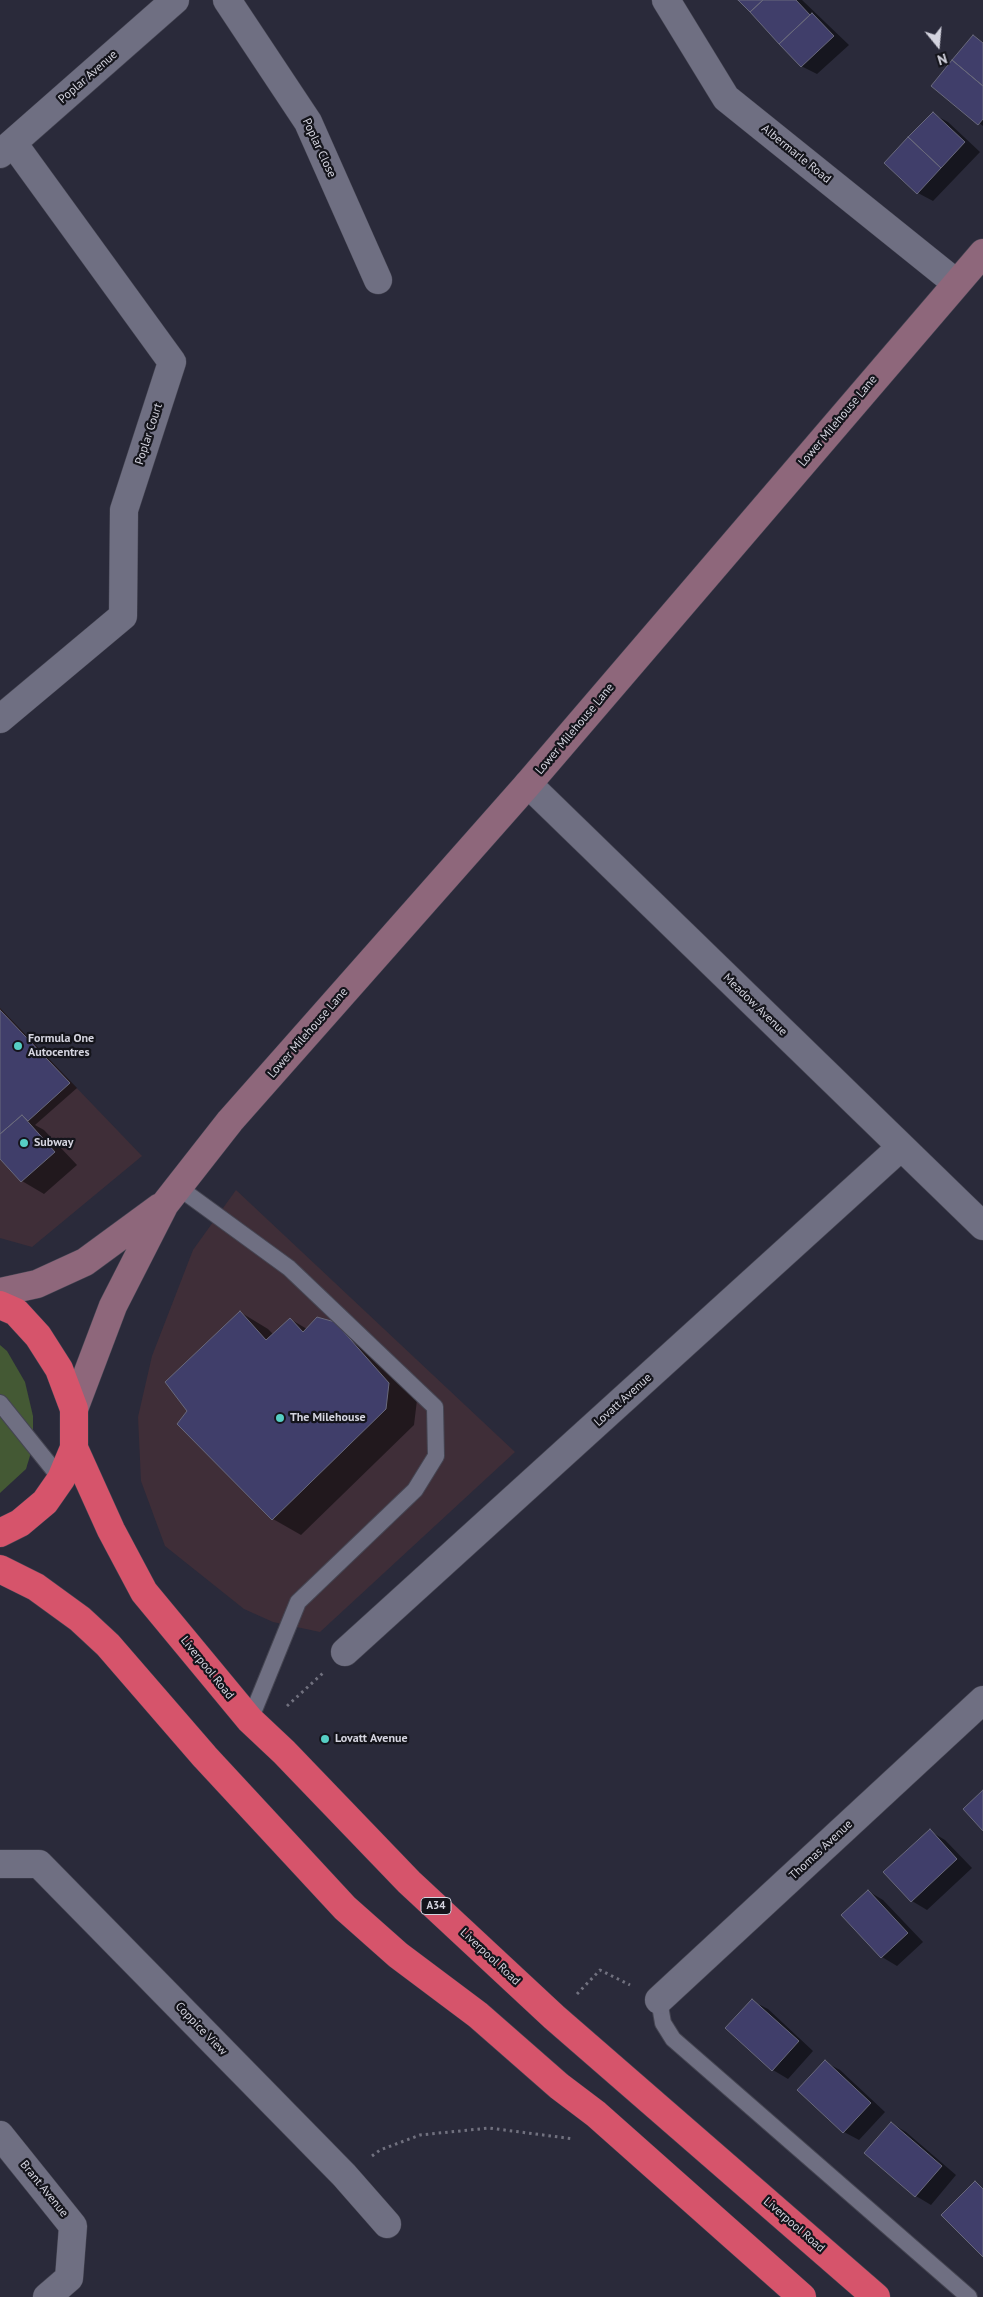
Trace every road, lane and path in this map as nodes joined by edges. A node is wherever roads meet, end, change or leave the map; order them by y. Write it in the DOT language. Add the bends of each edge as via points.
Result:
graph roads {
  1 [pos="175,0"];
  2 [pos="227,0"];
  3 [pos="666,0"];
  4 [pos="6,149"];
  5 [pos="983,253"];
  6 [pos="378,280"];
  7 [pos="956,283"];
  8 [pos="0,719"];
  9 [pos="528,784"];
  10 [pos="901,1146"];
  11 [pos="172,1195"];
  12 [pos="983,1226"];
  13 [pos="0,1292"];
  14 [pos="0,1305"];
  15 [pos="0,1403"];
  16 [pos="74,1410"];
  17 [pos="74,1448"];
  18 [pos="61,1479"];
  19 [pos="0,1533"];
  20 [pos="0,1570"];
  21 [pos="345,1652"];
  22 [pos="325,1671"];
  23 [pos="983,1700"];
  24 [pos="250,1720"];
  25 [pos="0,1864"];
  26 [pos="659,2000"];
  27 [pos="554,2017"];
  28 [pos="596,2114"];
  29 [pos="0,2135"];
  30 [pos="344,2175"];
  31 [pos="387,2224"];
  32 [pos="47,2297"];
  33 [pos="802,2297"];
  34 [pos="876,2297"];
  35 [pos="968,2297"];
  1 -- 4 [label="street, Poplar Avenue"];
  2 -- 6 [label="street, Poplar Close" via="308,122"];
  3 -- 7 [label="street, Albermarle Road" via="726,98"];
  4 -- 8 [label="street, Poplar Court" via="172,362 124,510 124,616"];
  5 -- 7 [label="main road, Lower Milehouse Lane"];
  7 -- 9 [label="main road, Lower Milehouse Lane"];
  9 -- 10 [label="street, Meadow Avenue"];
  9 -- 11 [label="main road, Lower Milehouse Lane" via="230,1121"];
  10 -- 12 [label="street, Meadow Avenue"];
  10 -- 21 [label="street, Lovatt Avenue"];
  11 -- 13 [label="main road, Lower Milehouse Lane" via="85,1262 37,1284"];
  11 -- 16 [label="main road, Lower Milehouse Lane" via="113,1306"];
  11 -- 24 [label="lane" via="289,1268 435,1407 436,1456 415,1490 298,1602"];
  14 -- 16 [label="highway" via="16,1312 38,1336 59,1368"];
  15 -- 18 [label="lane"];
  16 -- 17 [label="highway"];
  17 -- 18 [label="highway"];
  17 -- 24 [label="highway, Liverpool Road / A34" via="111,1530 144,1592"];
  18 -- 19 [label="highway" via="44,1502 20,1523"];
  20 -- 28 [label="highway" via="36,1587 80,1619 108,1645 205,1757 345,1908 398,1955 478,2015"];
  22 -- 24 [label="path" via="275,1716"];
  23 -- 26 [label="street, Thomas Avenue"];
  24 -- 27 [label="highway, Liverpool Road / A34" via="409,1882"];
  25 -- 30 [label="street, Coppice View" via="38,1864"];
  26 -- 27 [label="path" via="600,1970"];
  26 -- 35 [label="lane" via="662,2022 673,2039"];
  27 -- 34 [label="highway, Liverpool Road / A34"];
  28 -- 30 [label="path" via="573,2140 489,2128 420,2135 380,2150"];
  28 -- 33 [label="highway"];
  29 -- 32 [label="street, Brant Avenue" via="73,2226 69,2278"];
  30 -- 31 [label="street, Coppice View"];
}
